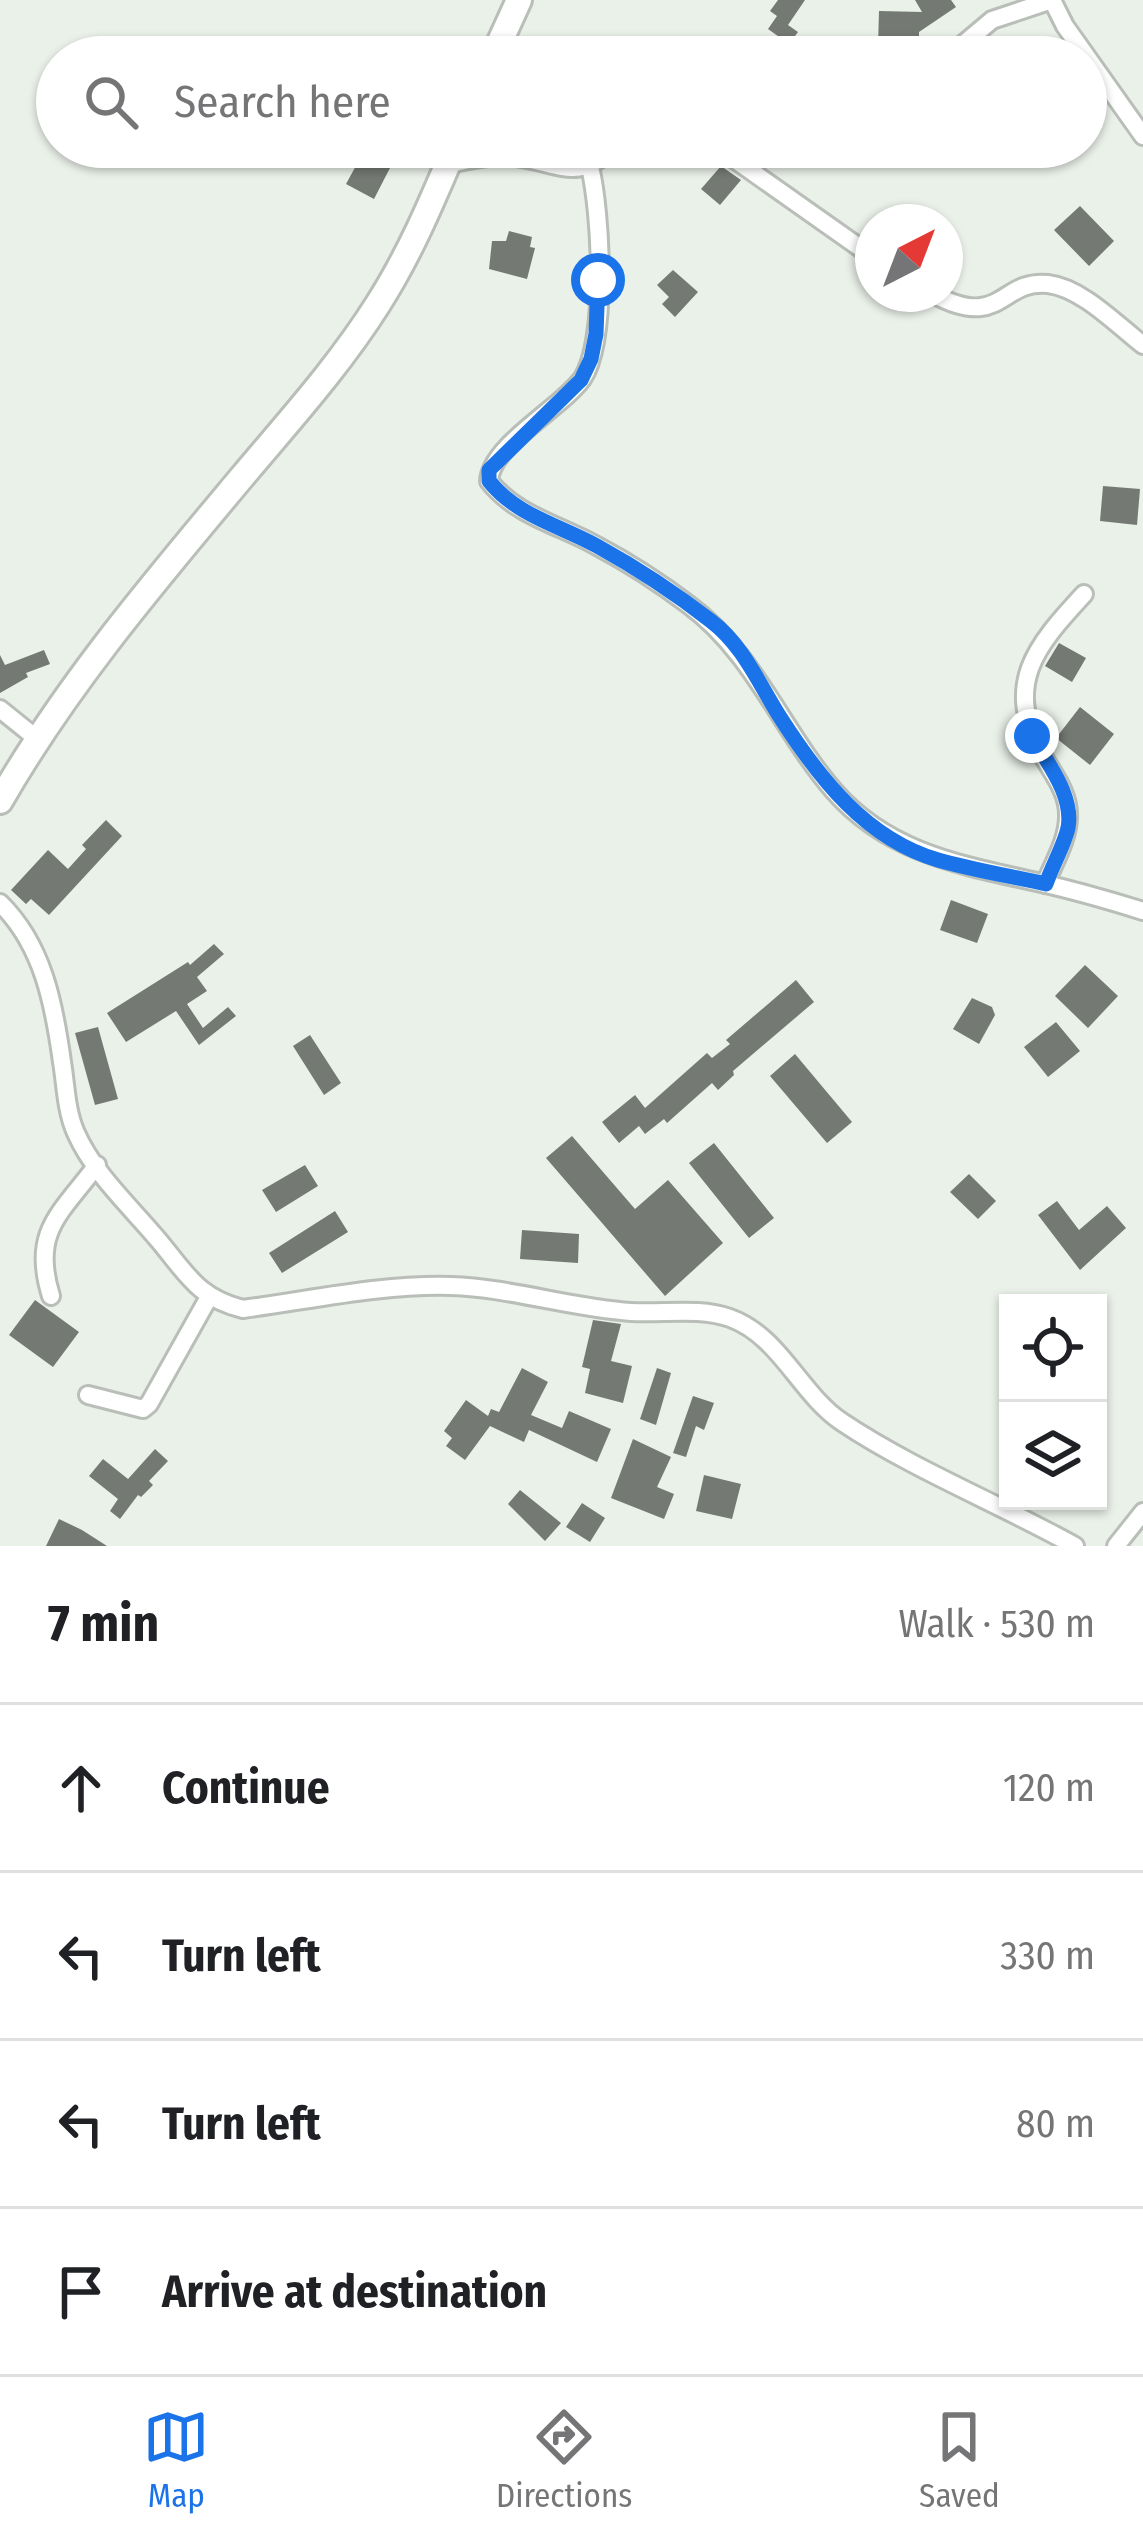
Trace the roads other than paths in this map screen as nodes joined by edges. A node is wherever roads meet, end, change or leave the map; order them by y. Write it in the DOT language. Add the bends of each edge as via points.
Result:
graph roads {
  1 [pos="520,0"];
  2 [pos="1052,0"];
  3 [pos="503,36"];
  4 [pos="973,36"];
  5 [pos="1072,36"];
  6 [pos="1107,85"];
  7 [pos="1143,136"];
  8 [pos="446,168"];
  9 [pos="590,168"];
  10 [pos="747,168"];
  11 [pos="855,244"];
  12 [pos="963,306"];
  13 [pos="1143,345"];
  14 [pos="1084,594"];
  15 [pos="0,709"];
  16 [pos="36,738"];
  17 [pos="0,801"];
  18 [pos="1046,884"];
  19 [pos="0,903"];
  20 [pos="1143,911"];
  21 [pos="97,1165"];
  22 [pos="52,1296"];
  23 [pos="209,1297"];
  24 [pos="88,1395"];
  25 [pos="1143,1512"];
  26 [pos="1075,1546"];
  27 [pos="1116,1546"];
  1 -- 3 [label="main road"];
  2 -- 4 [label="street" via="992,20"];
  2 -- 5 [label="street"];
  6 -- 7 [label="street"];
  8 -- 16 [label="main road" via="377,306"];
  9 -- 18 [label="street" via="600,232 591,359 581,380 504,452 489,481 521,510 646,574 718,626 832,790 882,835 935,860"];
  10 -- 11 [label="street"];
  12 -- 13 [label="street" via="979,310 1048,284"];
  14 -- 18 [label="street" via="1052,628 1024,681 1032,736 1069,808"];
  15 -- 16 [label="street"];
  16 -- 17 [label="main road"];
  18 -- 20 [label="street"];
  19 -- 21 [label="street" via="26,933 49,986 75,1131"];
  21 -- 22 [label="street" via="42,1251"];
  21 -- 23 [label="street"];
  23 -- 24 [label="street" via="143,1409"];
  23 -- 26 [label="street" via="243,1309 456,1286 734,1319 760,1334 837,1419"];
  25 -- 27 [label="street"];
}
